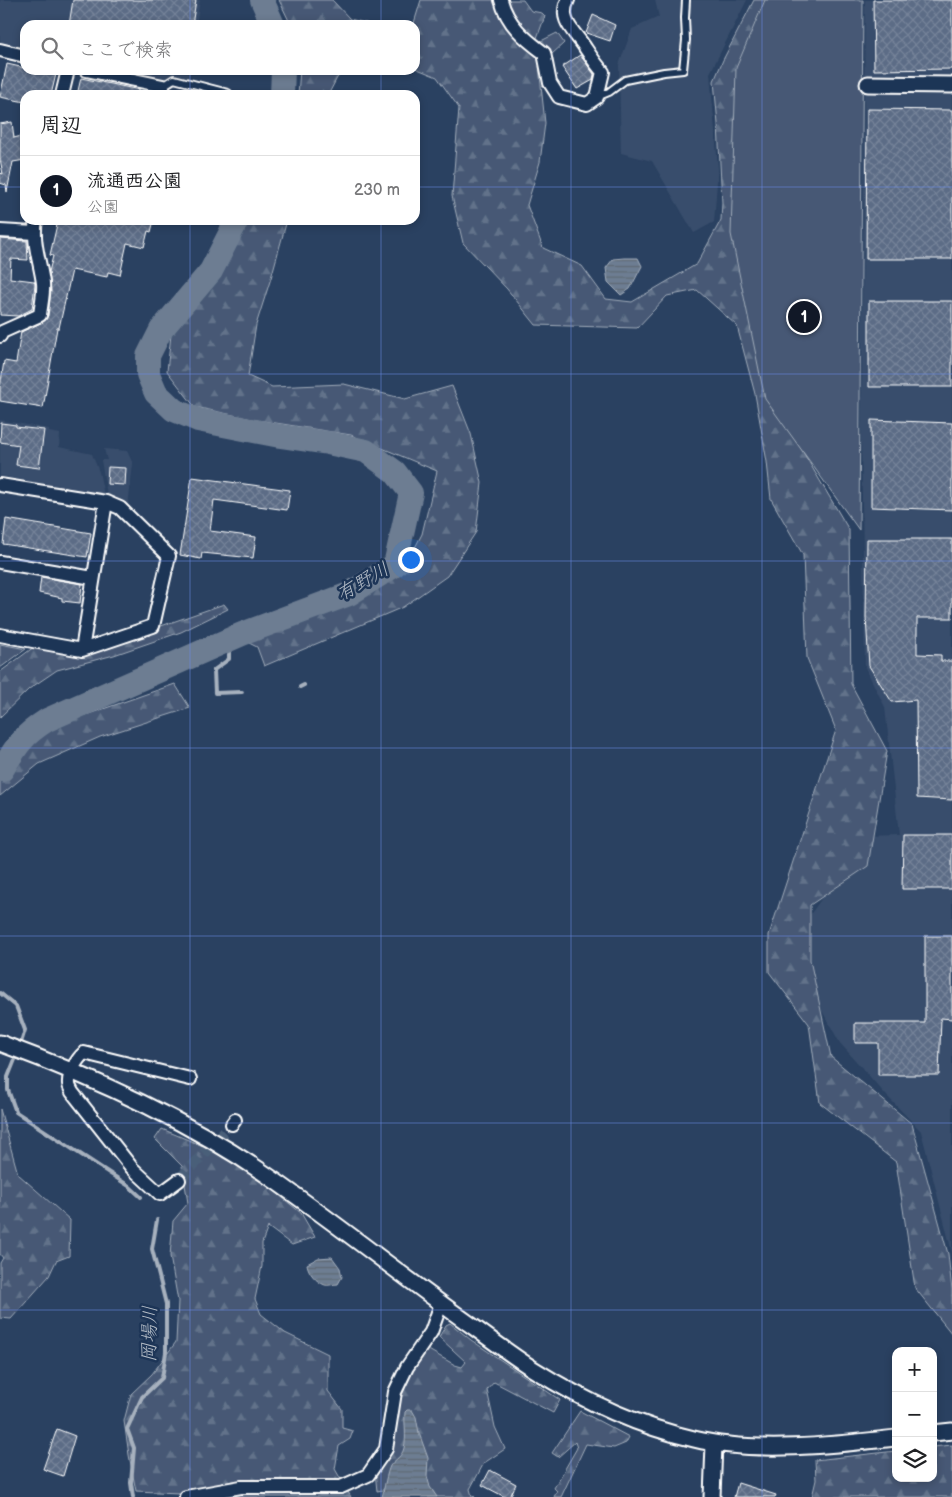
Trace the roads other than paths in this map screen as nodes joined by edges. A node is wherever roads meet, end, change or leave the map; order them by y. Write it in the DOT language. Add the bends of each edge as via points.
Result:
graph roads {
  1 [pos="501,0"];
  2 [pos="568,0"];
  3 [pos="686,0"];
  4 [pos="0,50"];
  5 [pos="20,55"];
  6 [pos="67,75"];
  7 [pos="104,75"];
  8 [pos="868,84"];
  9 [pos="952,85"];
  10 [pos="63,90"];
  11 [pos="158,90"];
  12 [pos="163,90"];
  13 [pos="216,90"];
  14 [pos="597,97"];
  15 [pos="35,226"];
  16 [pos="0,230"];
  17 [pos="0,336"];
  18 [pos="0,485"];
  19 [pos="106,502"];
  20 [pos="0,562"];
  21 [pos="93,578"];
  22 [pos="0,636"];
  23 [pos="82,650"];
  24 [pos="0,1043"];
  25 [pos="72,1070"];
  26 [pos="190,1079"];
  27 [pos="179,1180"];
  28 [pos="441,1304"];
  29 [pos="952,1431"];
  30 [pos="937,1433"];
  31 [pos="892,1438"];
  32 [pos="714,1444"];
  33 [pos="186,1497"];
  34 [pos="712,1497"];
  1 -- 14 [label="street" via="522,37 544,53 550,83 559,97 587,104"];
  2 -- 14 [label="street" via="564,7 566,21 603,72"];
  3 -- 14 [label="lane" via="684,70 625,80"];
  4 -- 5 [label="street"];
  6 -- 10 [label="street"];
  7 -- 11 [label="street"];
  8 -- 9 [label="street"];
  12 -- 13 [label="lane" via="174,79"];
  15 -- 16 [label="street"];
  15 -- 17 [label="street" via="43,284 40,314 2,332"];
  18 -- 19 [label="street"];
  19 -- 21 [label="street"];
  19 -- 23 [label="street" via="120,508 169,556 153,626"];
  20 -- 21 [label="street"];
  21 -- 23 [label="street"];
  22 -- 23 [label="street"];
  24 -- 25 [label="street"];
  25 -- 26 [label="street" via="84,1053"];
  25 -- 27 [label="street" via="69,1084 72,1092 132,1168 160,1194"];
  25 -- 28 [label="street" via="240,1157"];
  28 -- 32 [label="street" via="532,1369 591,1400 648,1426"];
  28 -- 33 [label="street" via="431,1332 407,1367 395,1392 386,1449 368,1475 341,1487 241,1487"];
  29 -- 30 [label="street"];
  31 -- 32 [label="street" via="776,1447"];
  32 -- 34 [label="street"];
}
